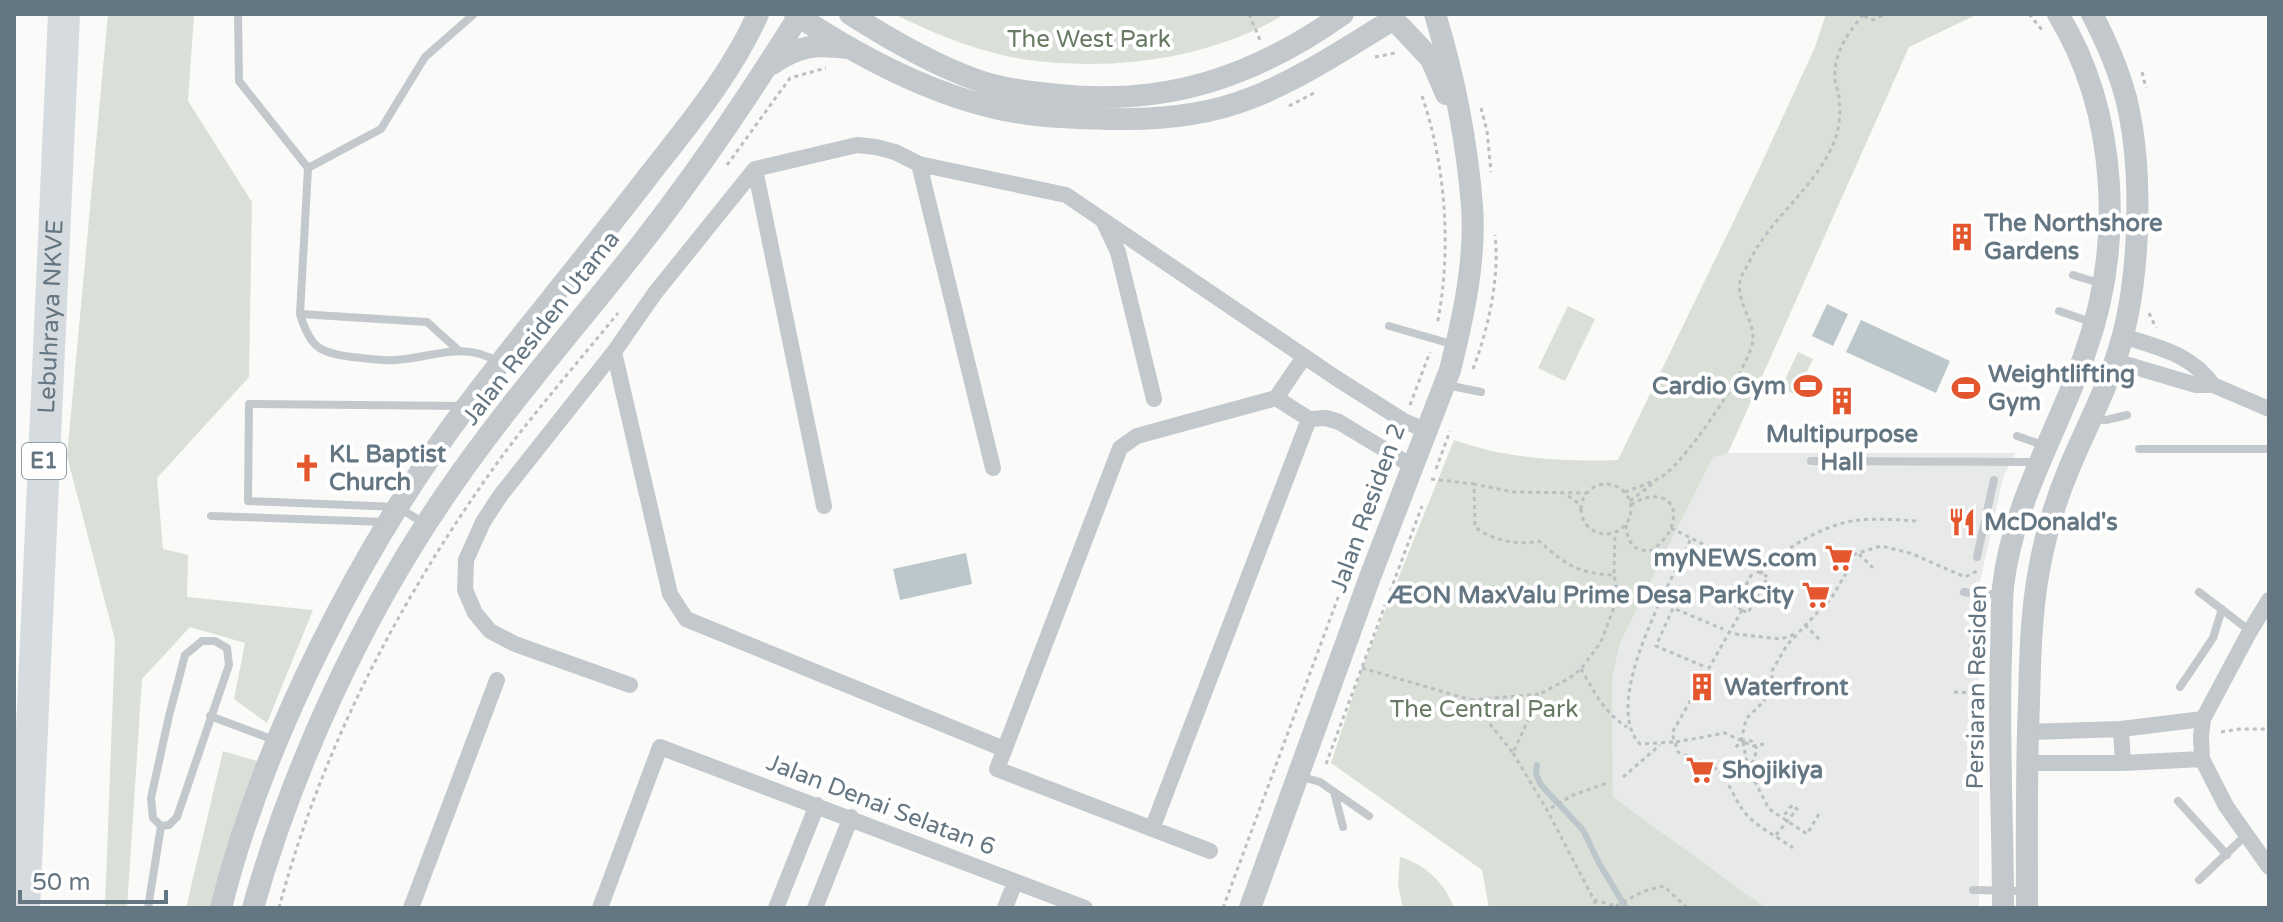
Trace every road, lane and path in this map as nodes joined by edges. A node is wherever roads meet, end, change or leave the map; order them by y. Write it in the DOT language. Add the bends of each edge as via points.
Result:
graph roads {
  1 [pos="64,14"];
  2 [pos="238,14"];
  3 [pos="474,14"];
  4 [pos="850,14"];
  5 [pos="1249,14"];
  6 [pos="1343,14"];
  7 [pos="1428,14"];
  8 [pos="1435,14"];
  9 [pos="1863,14"];
  10 [pos="1886,14"];
  11 [pos="2029,14"];
  12 [pos="2058,14"];
  13 [pos="2092,14"];
  14 [pos="798,15"];
  15 [pos="753,18"];
  16 [pos="1390,21"];
  17 [pos="2049,39"];
  18 [pos="1262,44"];
  19 [pos="1395,53"];
  20 [pos="847,57"];
  21 [pos="1372,57"];
  22 [pos="764,69"];
  23 [pos="1420,89"];
  24 [pos="1317,91"];
  25 [pos="1288,106"];
  26 [pos="1459,115"];
  27 [pos="760,122"];
  28 [pos="919,164"];
  29 [pos="308,168"];
  30 [pos="755,169"];
  31 [pos="1103,220"];
  32 [pos="2073,275"];
  33 [pos="2103,284"];
  34 [pos="2059,311"];
  35 [pos="300,314"];
  36 [pos="2095,323"];
  37 [pos="1389,326"];
  38 [pos="2123,336"];
  39 [pos="1433,339"];
  40 [pos="1456,345"];
  41 [pos="457,349"];
  42 [pos="614,352"];
  43 [pos="1304,357"];
  44 [pos="2115,361"];
  45 [pos="501,363"];
  46 [pos="1443,384"];
  47 [pos="2213,385"];
  48 [pos="525,387"];
  49 [pos="1481,392"];
  50 [pos="1276,398"];
  51 [pos="1154,399"];
  52 [pos="467,406"];
  53 [pos="2269,409"];
  54 [pos="1408,412"];
  55 [pos="2127,415"];
  56 [pos="1309,419"];
  57 [pos="2092,419"];
  58 [pos="1452,426"];
  59 [pos="1425,430"];
  60 [pos="2017,436"];
  61 [pos="2139,449"];
  62 [pos="2269,449"];
  63 [pos="2043,454"];
  64 [pos="1811,461"];
  65 [pos="1412,466"];
  66 [pos="993,468"];
  67 [pos="1387,468"];
  68 [pos="1666,474"];
  69 [pos="1994,480"];
  70 [pos="1474,484"];
  71 [pos="1625,492"];
  72 [pos="1586,493"];
  73 [pos="1426,494"];
  74 [pos="1565,494"];
  75 [pos="1631,503"];
  76 [pos="1581,505"];
  77 [pos="824,506"];
  78 [pos="394,514"];
  79 [pos="211,516"];
  80 [pos="1917,521"];
  81 [pos="426,524"];
  82 [pos="1626,525"];
  83 [pos="1671,528"];
  84 [pos="1615,533"];
  85 [pos="1691,538"];
  86 [pos="1858,553"];
  87 [pos="1977,557"];
  88 [pos="1873,568"];
  89 [pos="1754,570"];
  90 [pos="1348,571"];
  91 [pos="1760,574"];
  92 [pos="1614,575"];
  93 [pos="1343,585"];
  94 [pos="2003,587"];
  95 [pos="1964,592"];
  96 [pos="2199,592"];
  97 [pos="2269,600"];
  98 [pos="2222,609"];
  99 [pos="1742,610"];
  100 [pos="1805,625"];
  101 [pos="1723,629"];
  102 [pos="2250,631"];
  103 [pos="1798,633"];
  104 [pos="1735,634"];
  105 [pos="1822,642"];
  106 [pos="1703,666"];
  107 [pos="1362,668"];
  108 [pos="1581,669"];
  109 [pos="497,680"];
  110 [pos="630,685"];
  111 [pos="2180,687"];
  112 [pos="1954,692"];
  113 [pos="1986,693"];
  114 [pos="1540,694"];
  115 [pos="1471,700"];
  116 [pos="210,716"];
  117 [pos="1628,727"];
  118 [pos="2202,728"];
  119 [pos="2121,729"];
  120 [pos="2269,729"];
  121 [pos="2028,732"];
  122 [pos="1734,738"];
  123 [pos="278,741"];
  124 [pos="1674,742"];
  125 [pos="1741,742"];
  126 [pos="1764,744"];
  127 [pos="1004,749"];
  128 [pos="1513,753"];
  129 [pos="2202,759"];
  130 [pos="1747,763"];
  131 [pos="2027,763"];
  132 [pos="2123,763"];
  133 [pos="1326,764"];
  134 [pos="1751,774"];
  135 [pos="1298,776"];
  136 [pos="1623,777"];
  137 [pos="1723,777"];
  138 [pos="1607,783"];
  139 [pos="1334,792"];
  140 [pos="2178,801"];
  141 [pos="817,805"];
  142 [pos="1551,808"];
  143 [pos="1819,814"];
  144 [pos="1369,816"];
  145 [pos="851,817"];
  146 [pos="1782,818"];
  147 [pos="161,826"];
  148 [pos="1343,827"];
  149 [pos="1152,829"];
  150 [pos="2247,834"];
  151 [pos="1776,836"];
  152 [pos="1793,848"];
  153 [pos="1210,851"];
  154 [pos="2227,855"];
  155 [pos="2269,867"];
  156 [pos="2199,880"];
  157 [pos="1015,882"];
  158 [pos="1973,890"];
  159 [pos="2003,899"];
  160 [pos="1594,900"];
  161 [pos="2027,900"];
  162 [pos="1616,907"];
  163 [pos="24,908"];
  164 [pos="148,908"];
  165 [pos="221,908"];
  166 [pos="253,908"];
  167 [pos="411,908"];
  168 [pos="600,908"];
  169 [pos="776,908"];
  170 [pos="815,908"];
  171 [pos="1005,908"];
  172 [pos="1085,908"];
  173 [pos="1223,908"];
  174 [pos="1250,908"];
  175 [pos="1596,908"];
  176 [pos="1687,908"];
  1 -- 163 [label="highway, Lebuhraya NKVE / E1"];
  2 -- 29 [label="lane" via="239,81"];
  3 -- 29 [label="lane" via="425,57 381,129"];
  4 -- 6 [label="street" via="897,44 973,79 1040,93 1111,98 1159,94 1235,75"];
  5 -- 18 [label="path"];
  7 -- 16 [label="street" via="1410,26"];
  8 -- 26 [label="street, Jalan Residen 2"];
  9 -- 10 [label="path" via="1873,20"];
  9 -- 68 [label="path" via="1837,58 1840,100 1834,142 1811,184 1760,243 1740,281 1742,304 1754,328 1753,345 1703,433"];
  11 -- 17 [label="path"];
  12 -- 33 [label="street, Persiaran Residen" via="2086,67 2105,147 2109,242"];
  13 -- 38 [label="street" via="2112,52 2134,147 2137,237"];
  14 -- 20 [label="street"];
  14 -- 22 [label="street, Jalan Residen Utama"];
  15 -- 45 [label="street, Jalan Residen Utama" via="694,118"];
  16 -- 20 [label="street" via="1248,100 1138,120 1027,114 987,106"];
  16 -- 26 [label="street, Jalan Residen 2" via="1431,59"];
  19 -- 21 [label="path"];
  20 -- 22 [label="street" via="827,45 802,47"];
  20 -- 27 [label="path" via="790,78"];
  22 -- 48 [label="street, Jalan Residen Utama" via="679,194"];
  23 -- 39 [label="path" via="1438,156 1444,207 1443,279"];
  24 -- 25 [label="path"];
  26 -- 40 [label="street, Jalan Residen 2" via="1472,207 1468,280"];
  28 -- 30 [label="street" via="895,152 857,145"];
  28 -- 31 [label="street" via="1066,195"];
  28 -- 66 [label="street"];
  29 -- 35 [label="lane"];
  30 -- 42 [label="street"];
  30 -- 77 [label="street"];
  31 -- 43 [label="street"];
  31 -- 51 [label="street" via="1118,252"];
  32 -- 33 [label="lane"];
  33 -- 36 [label="street, Persiaran Residen"];
  34 -- 36 [label="lane"];
  35 -- 41 [label="lane" via="427,322"];
  35 -- 41 [label="lane" via="310,339 328,354 394,361"];
  36 -- 63 [label="street, Persiaran Residen"];
  37 -- 39 [label="lane"];
  38 -- 44 [label="street"];
  38 -- 47 [label="street" via="2176,354 2202,369"];
  39 -- 40 [label="lane"];
  39 -- 54 [label="path"];
  40 -- 46 [label="street, Jalan Residen 2"];
  41 -- 45 [label="lane"];
  42 -- 110 [label="street" via="500,496 470,547 464,580 475,613 498,637"];
  42 -- 127 [label="street" via="670,594 686,619"];
  43 -- 50 [label="street"];
  43 -- 59 [label="street"];
  44 -- 47 [label="street" via="2196,385"];
  44 -- 57 [label="street"];
  45 -- 48 [label="street"];
  45 -- 52 [label="street, Jalan Residen Utama"];
  46 -- 49 [label="lane"];
  46 -- 59 [label="street, Jalan Residen 2"];
  47 -- 53 [label="street"];
  48 -- 81 [label="street, Jalan Residen Utama"];
  50 -- 56 [label="street"];
  50 -- 127 [label="street" via="1137,436 1120,448"];
  52 -- 78 [label="street, Jalan Residen Utama"];
  52 -- 78 [label="lane" via="249,404 248,501"];
  55 -- 57 [label="lane"];
  56 -- 65 [label="street" via="1339,422"];
  56 -- 149 [label="street"];
  57 -- 121 [label="street" via="2067,474 2039,571"];
  58 -- 70 [label="path" via="1431,479"];
  59 -- 65 [label="street, Jalan Residen 2"];
  60 -- 63 [label="lane"];
  61 -- 62 [label="lane"];
  63 -- 64 [label="lane"];
  63 -- 94 [label="street, Persiaran Residen" via="2026,495"];
  65 -- 135 [label="street, Jalan Residen 2"];
  67 -- 90 [label="path"];
  68 -- 71 [label="path"];
  68 -- 75 [label="path"];
  69 -- 87 [label="lane"];
  70 -- 74 [label="path"];
  70 -- 92 [label="path" via="1475,527 1488,537 1539,541 1574,569"];
  71 -- 72 [label="path" via="1609,483"];
  71 -- 75 [label="path"];
  72 -- 74 [label="path"];
  72 -- 76 [label="path"];
  73 -- 107 [label="path"];
  74 -- 76 [label="path"];
  75 -- 82 [label="path"];
  75 -- 83 [label="path" via="1664,497 1673,514"];
  76 -- 84 [label="path" via="1588,528 1603,535"];
  78 -- 79 [label="lane"];
  78 -- 81 [label="lane"];
  78 -- 123 [label="street, Jalan Residen Utama" via="329,629"];
  80 -- 91 [label="path" via="1858,520 1835,526 1775,557"];
  81 -- 166 [label="street, Jalan Residen Utama" via="362,636 308,750"];
  82 -- 83 [label="path" via="1632,546 1643,552 1653,550"];
  82 -- 84 [label="path"];
  83 -- 85 [label="path"];
  84 -- 92 [label="path"];
  85 -- 89 [label="path"];
  85 -- 117 [label="path" via="1638,652"];
  86 -- 87 [label="path" via="1881,546 1965,577 1978,570"];
  86 -- 88 [label="path"];
  86 -- 100 [label="path" via="1852,555 1832,597"];
  89 -- 91 [label="path"];
  89 -- 99 [label="path" via="1735,606"];
  91 -- 99 [label="path" via="1768,577 1748,613"];
  92 -- 108 [label="path" via="1617,589 1608,626"];
  93 -- 173 [label="path"];
  94 -- 95 [label="lane" via="1991,595"];
  94 -- 159 [label="street, Persiaran Residen"];
  96 -- 98 [label="lane"];
  97 -- 102 [label="street"];
  98 -- 102 [label="lane"];
  98 -- 111 [label="lane" via="2213,638"];
  99 -- 124 [label="path" via="1672,733"];
  100 -- 103 [label="path"];
  100 -- 105 [label="path"];
  101 -- 106 [label="path" via="1673,608 1656,646"];
  102 -- 118 [label="street"];
  103 -- 104 [label="path" via="1781,639"];
  103 -- 125 [label="path" via="1772,671 1772,688 1746,719"];
  107 -- 115 [label="path"];
  107 -- 133 [label="path"];
  108 -- 114 [label="path"];
  108 -- 117 [label="path" via="1605,709"];
  109 -- 167 [label="street"];
  112 -- 113 [label="path"];
  114 -- 115 [label="path"];
  114 -- 128 [label="path"];
  115 -- 128 [label="path"];
  116 -- 123 [label="lane"];
  116 -- 147 [label="lane" via="177,817"];
  116 -- 147 [label="lane" via="229,665 227,648 202,641 185,655 154,784 153,818"];
  117 -- 124 [label="path" via="1643,745"];
  118 -- 119 [label="street"];
  118 -- 120 [label="path"];
  118 -- 129 [label="street"];
  119 -- 121 [label="street"];
  119 -- 132 [label="street"];
  121 -- 131 [label="street"];
  122 -- 125 [label="path"];
  122 -- 125 [label="path" via="1733,750"];
  122 -- 136 [label="path" via="1725,733 1661,745"];
  123 -- 165 [label="street, Jalan Residen Utama"];
  124 -- 137 [label="path" via="1678,752 1707,763"];
  125 -- 126 [label="path"];
  125 -- 130 [label="path"];
  125 -- 137 [label="path" via="1751,740 1757,755"];
  127 -- 149 [label="street" via="997,769"];
  128 -- 160 [label="path"];
  129 -- 132 [label="street"];
  129 -- 150 [label="street"];
  131 -- 132 [label="street"];
  131 -- 161 [label="street"];
  134 -- 146 [label="path" via="1769,809"];
  135 -- 139 [label="lane"];
  135 -- 174 [label="street, Jalan Residen 2"];
  137 -- 151 [label="path" via="1743,811"];
  138 -- 142 [label="path"];
  139 -- 144 [label="lane"];
  139 -- 148 [label="lane"];
  140 -- 154 [label="lane"];
  141 -- 145 [label="street, Jalan Denai Selatan 6"];
  141 -- 168 [label="street, Jalan Denai Selatan 6" via="660,747"];
  141 -- 169 [label="street"];
  143 -- 146 [label="path" via="1807,834"];
  145 -- 157 [label="street, Jalan Denai Selatan 6"];
  145 -- 170 [label="street"];
  146 -- 151 [label="path" via="1792,805 1797,809"];
  147 -- 164 [label="lane"];
  149 -- 153 [label="street"];
  150 -- 154 [label="lane"];
  150 -- 155 [label="street"];
  151 -- 152 [label="path"];
  154 -- 156 [label="lane"];
  157 -- 171 [label="street"];
  157 -- 172 [label="street, Jalan Denai Selatan 6"];
  158 -- 159 [label="lane"];
  159 -- 161 [label="lane"];
  160 -- 162 [label="path"];
  160 -- 175 [label="path"];
  162 -- 176 [label="path" via="1664,886"];
}
